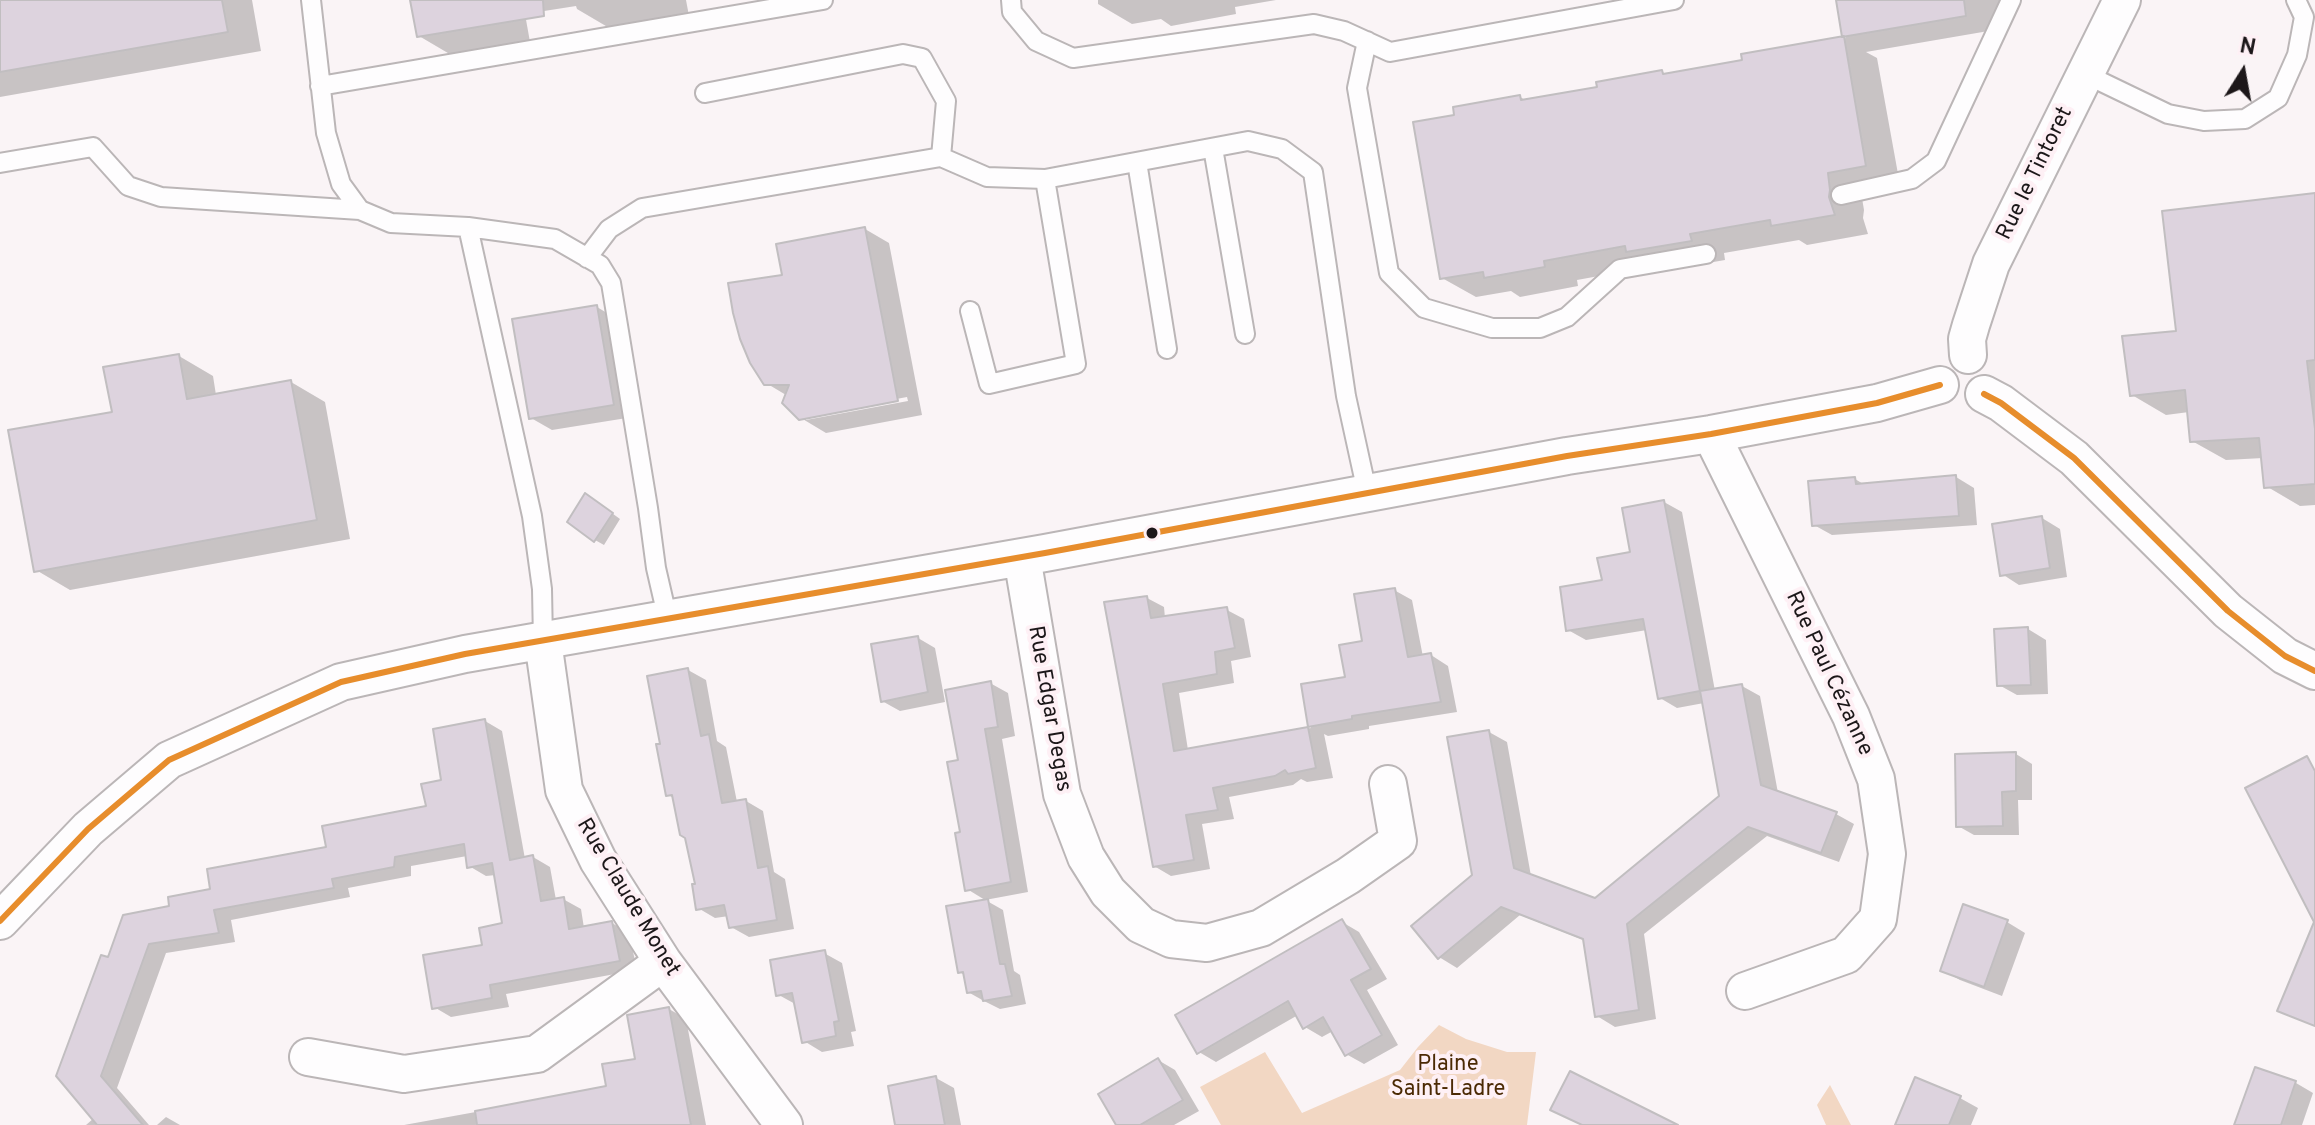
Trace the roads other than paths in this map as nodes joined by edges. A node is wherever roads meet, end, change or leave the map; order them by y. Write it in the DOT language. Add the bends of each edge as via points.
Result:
graph roads {
  1 [pos="311,0"];
  2 [pos="823,0"];
  3 [pos="1011,0"];
  4 [pos="1674,0"];
  5 [pos="2011,0"];
  6 [pos="2122,0"];
  7 [pos="2296,0"];
  8 [pos="1367,41"];
  9 [pos="2085,74"];
  10 [pos="320,86"];
  11 [pos="705,93"];
  12 [pos="1213,148"];
  13 [pos="941,157"];
  14 [pos="1137,162"];
  15 [pos="0,163"];
  16 [pos="1045,179"];
  17 [pos="1841,195"];
  18 [pos="360,210"];
  19 [pos="468,227"];
  20 [pos="1706,254"];
  21 [pos="587,258"];
  22 [pos="970,311"];
  23 [pos="1245,334"];
  24 [pos="1167,349"];
  25 [pos="1968,355"];
  26 [pos="1940,385"];
  27 [pos="1984,394"];
  28 [pos="1711,434"];
  29 [pos="1367,492"];
  30 [pos="1022,557"];
  31 [pos="668,620"];
  32 [pos="543,641"];
  33 [pos="2315,671"];
  34 [pos="1388,784"];
  35 [pos="0,921"];
  36 [pos="663,962"];
  37 [pos="1745,991"];
  38 [pos="308,1057"];
  39 [pos="784,1125"];
  1 -- 10 [label="lane"];
  2 -- 10 [label="lane"];
  3 -- 8 [label="lane" via="1012,12 1036,41 1073,58 1314,24"];
  4 -- 8 [label="lane" via="1390,52"];
  5 -- 17 [label="lane" via="1936,161 1912,179"];
  6 -- 9 [label="street, Rue le Tintoret"];
  7 -- 9 [label="lane" via="2304,17 2297,55 2278,98 2245,119 2204,121 2168,114"];
  8 -- 20 [label="lane" via="1357,88 1389,273 1424,308 1492,328 1540,328 1567,317 1620,269"];
  9 -- 25 [label="street, Rue le Tintoret" via="1991,264 1967,339"];
  10 -- 18 [label="lane" via="341,184"];
  11 -- 13 [label="lane" via="903,54 922,58 946,101"];
  12 -- 14 [label="lane"];
  12 -- 23 [label="lane"];
  12 -- 29 [label="lane" via="1248,141 1282,149 1313,172 1346,396"];
  13 -- 16 [label="lane" via="987,177"];
  13 -- 21 [label="lane" via="642,208 609,229"];
  14 -- 16 [label="lane"];
  14 -- 24 [label="lane"];
  15 -- 18 [label="lane" via="93,147 128,186 161,197"];
  16 -- 22 [label="lane" via="1076,364 989,384"];
  18 -- 19 [label="lane" via="391,223"];
  19 -- 21 [label="lane" via="555,239"];
  19 -- 32 [label="lane" via="532,516"];
  21 -- 31 [label="lane" via="600,265 611,283"];
  25 -- 26 [label="street" via="1946,362"];
  25 -- 27 [label="street" via="1987,370"];
  26 -- 27 [label="street" via="1959,403"];
  26 -- 28 [label="street" via="1877,403"];
  27 -- 33 [label="street" via="2074,458 2228,611 2285,656"];
  28 -- 29 [label="street"];
  28 -- 37 [label="street, Rue Paul Cézanne" via="1851,716 1876,779 1887,854 1878,919 1846,955"];
  29 -- 30 [label="street"];
  30 -- 31 [label="street"];
  30 -- 34 [label="street, Rue Edgar Degas" via="1062,794 1086,857 1108,892 1141,925 1171,939 1207,943 1261,928 1398,841"];
  31 -- 32 [label="street"];
  32 -- 35 [label="street" via="341,682 169,760 88,829"];
  32 -- 36 [label="street, Rue Claude Monet" via="564,790 598,860"];
  36 -- 38 [label="street" via="537,1054 404,1074"];
  36 -- 39 [label="street, Rue Claude Monet"];
}
